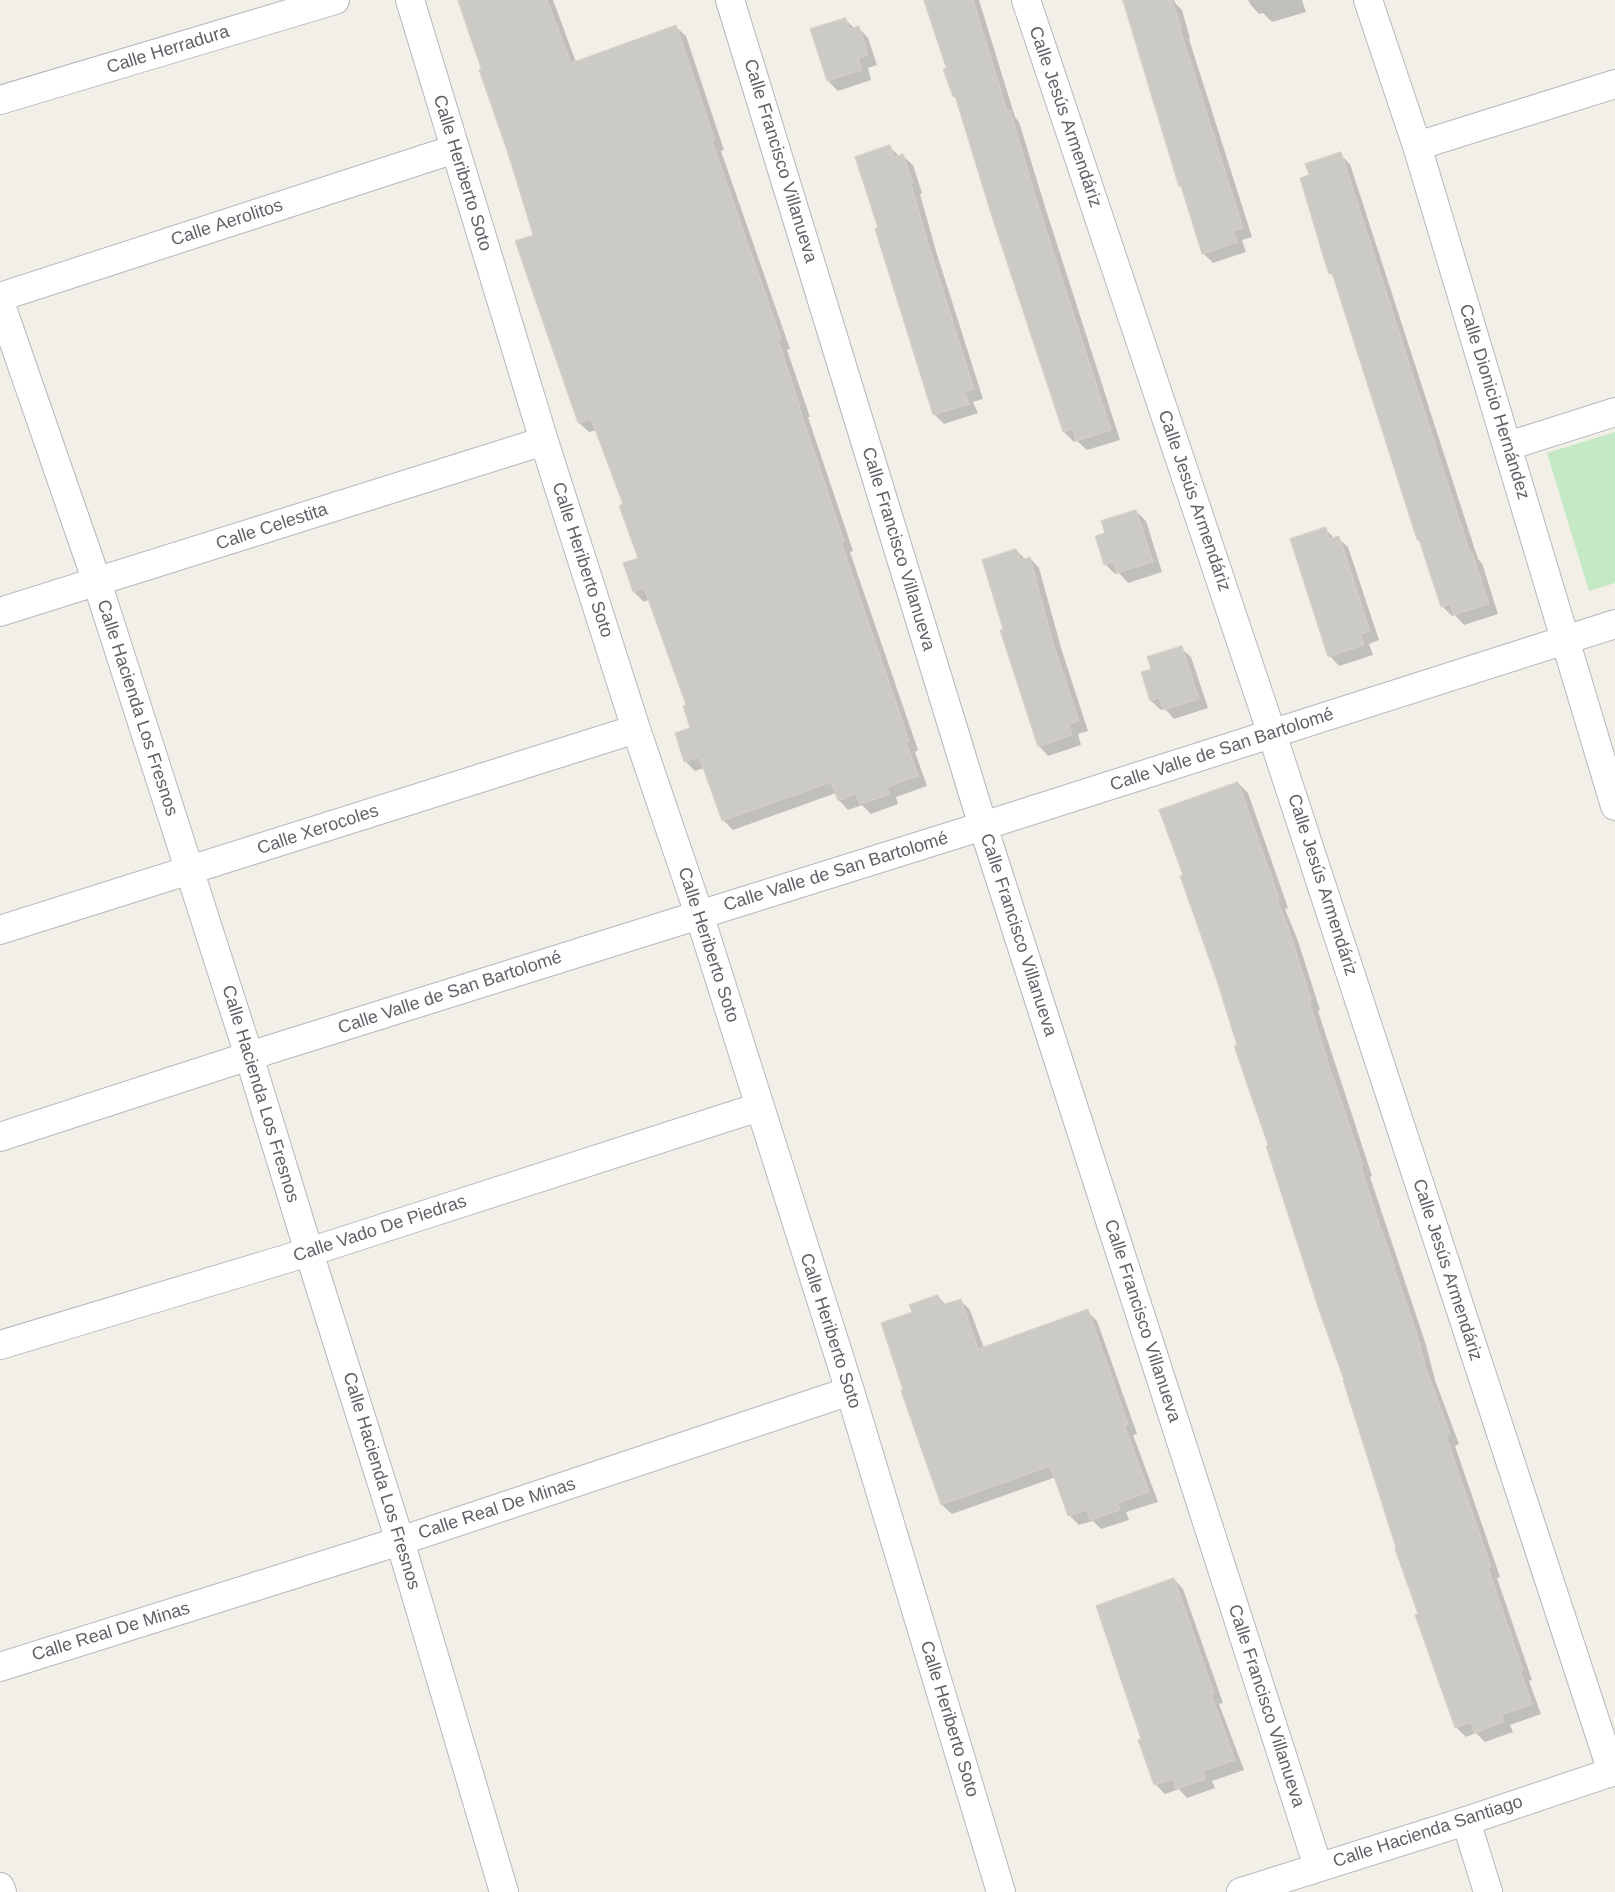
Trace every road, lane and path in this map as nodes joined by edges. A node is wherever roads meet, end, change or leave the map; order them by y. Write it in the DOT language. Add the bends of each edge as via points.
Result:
graph roads {
  1 [pos="336,0"];
  2 [pos="410,0"];
  3 [pos="730,0"];
  4 [pos="1026,0"];
  5 [pos="1368,0"];
  6 [pos="1615,84"];
  7 [pos="0,100"];
  8 [pos="1417,146"];
  9 [pos="455,149"];
  10 [pos="0,297"];
  11 [pos="0,302"];
  12 [pos="1615,412"];
  13 [pos="544,441"];
  14 [pos="1508,446"];
  15 [pos="97,582"];
  16 [pos="0,612"];
  17 [pos="1615,624"];
  18 [pos="1565,640"];
  19 [pos="636,729"];
  20 [pos="1272,734"];
  21 [pos="1615,806"];
  22 [pos="983,826"];
  23 [pos="189,871"];
  24 [pos="699,914"];
  25 [pos="0,930"];
  26 [pos="250,1056"];
  27 [pos="758,1107"];
  28 [pos="0,1137"];
  29 [pos="309,1252"];
  30 [pos="0,1345"];
  31 [pos="850,1391"];
  32 [pos="400,1541"];
  33 [pos="0,1667"];
  34 [pos="1613,1772"];
  35 [pos="1466,1821"];
  36 [pos="1318,1867"];
  37 [pos="0,1887"];
  38 [pos="2,1892"];
  39 [pos="504,1892"];
  40 [pos="1001,1892"];
  41 [pos="1241,1892"];
  42 [pos="1488,1892"];
  1 -- 7 [label="street, Calle Herradura"];
  2 -- 9 [label="street, Calle Heriberto Soto"];
  3 -- 22 [label="street, Calle Francisco Villanueva"];
  4 -- 20 [label="street, Calle Jesús Armendáriz"];
  5 -- 8 [label="street, Calle Dionicio Hernández"];
  6 -- 8 [label="street"];
  8 -- 14 [label="street, Calle Dionicio Hernández"];
  9 -- 10 [label="street, Calle Aerolitos"];
  9 -- 13 [label="street, Calle Heriberto Soto"];
  11 -- 15 [label="street, Calle Hacienda Los Fresnos"];
  12 -- 14 [label="street"];
  13 -- 15 [label="street, Calle Celestita"];
  13 -- 19 [label="street, Calle Heriberto Soto"];
  14 -- 18 [label="street, Calle Dionicio Hernández"];
  15 -- 16 [label="street, Calle Celestita"];
  15 -- 23 [label="street, Calle Hacienda Los Fresnos"];
  17 -- 18 [label="street, Calle Valle de San Bartolomé"];
  18 -- 20 [label="street, Calle Valle de San Bartolomé"];
  18 -- 21 [label="street, Calle Dionicio Hernández"];
  19 -- 23 [label="street, Calle Xerocoles"];
  19 -- 24 [label="street, Calle Heriberto Soto"];
  20 -- 22 [label="street, Calle Valle de San Bartolomé"];
  20 -- 34 [label="street, Calle Jesús Armendáriz"];
  22 -- 24 [label="street, Calle Valle de San Bartolomé"];
  22 -- 36 [label="street, Calle Francisco Villanueva"];
  23 -- 25 [label="street, Calle Xerocoles"];
  23 -- 26 [label="street, Calle Hacienda Los Fresnos"];
  24 -- 26 [label="street, Calle Valle de San Bartolomé"];
  24 -- 27 [label="street, Calle Heriberto Soto"];
  26 -- 28 [label="street, Calle Valle de San Bartolomé"];
  26 -- 29 [label="street, Calle Hacienda Los Fresnos"];
  27 -- 29 [label="street, Calle Vado De Piedras"];
  27 -- 31 [label="street, Calle Heriberto Soto"];
  29 -- 30 [label="street, Calle Vado De Piedras"];
  29 -- 32 [label="street, Calle Hacienda Los Fresnos"];
  31 -- 32 [label="street, Calle Real De Minas"];
  31 -- 40 [label="street, Calle Heriberto Soto"];
  32 -- 33 [label="street, Calle Real De Minas"];
  32 -- 39 [label="street, Calle Hacienda Los Fresnos"];
  34 -- 35 [label="street, Calle Hacienda Santiago"];
  35 -- 36 [label="street, Calle Hacienda Santiago"];
  35 -- 42 [label="street"];
  36 -- 41 [label="street, Calle Hacienda Santiago"];
  37 -- 38 [label="street"];
}
